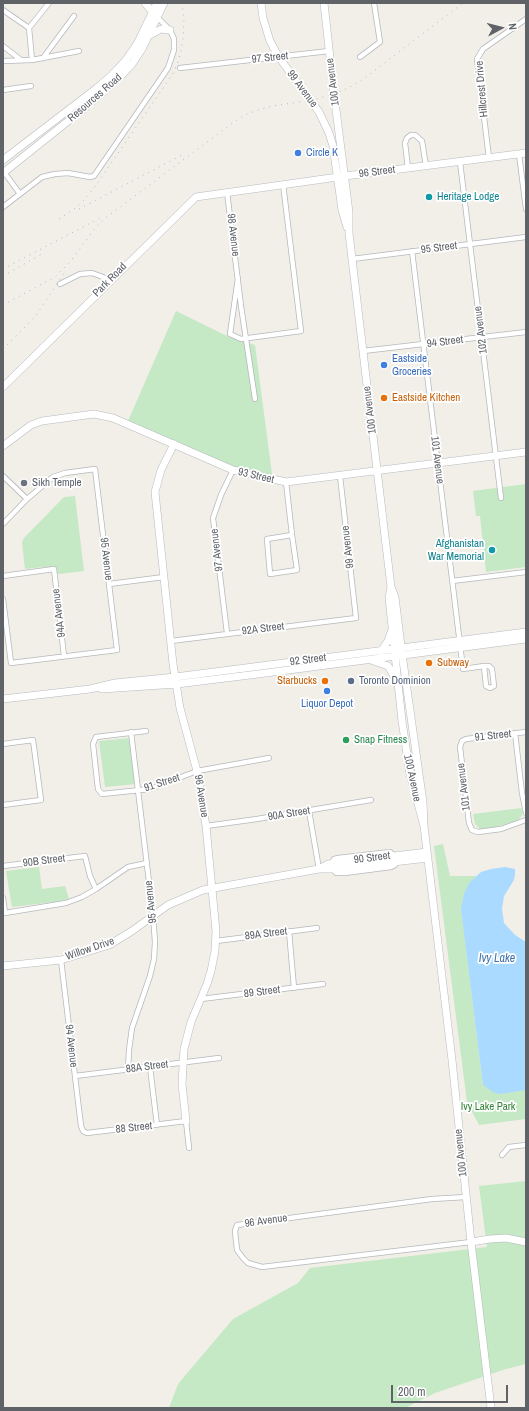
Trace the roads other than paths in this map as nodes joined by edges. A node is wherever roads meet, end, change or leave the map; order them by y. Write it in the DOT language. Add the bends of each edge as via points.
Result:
graph roads {
  1 [pos="49,3"];
  2 [pos="145,3"];
  3 [pos="157,3"];
  4 [pos="164,3"];
  5 [pos="262,3"];
  6 [pos="324,3"];
  7 [pos="374,3"];
  8 [pos="3,10"];
  9 [pos="74,16"];
  10 [pos="155,16"];
  11 [pos="526,19"];
  12 [pos="29,28"];
  13 [pos="170,30"];
  14 [pos="149,35"];
  15 [pos="3,46"];
  16 [pos="79,51"];
  17 [pos="329,51"];
  18 [pos="278,56"];
  19 [pos="360,57"];
  20 [pos="43,58"];
  21 [pos="3,60"];
  22 [pos="21,60"];
  23 [pos="32,60"];
  24 [pos="180,68"];
  25 [pos="30,86"];
  26 [pos="3,90"];
  27 [pos="522,154"];
  28 [pos="489,158"];
  29 [pos="3,160"];
  30 [pos="460,162"];
  31 [pos="426,166"];
  32 [pos="408,168"];
  33 [pos="3,172"];
  34 [pos="345,176"];
  35 [pos="336,177"];
  36 [pos="283,184"];
  37 [pos="227,192"];
  38 [pos="20,194"];
  39 [pos="3,207"];
  40 [pos="526,209"];
  41 [pos="349,233"];
  42 [pos="526,237"];
  43 [pos="471,244"];
  44 [pos="412,252"];
  45 [pos="352,259"];
  46 [pos="238,278"];
  47 [pos="111,280"];
  48 [pos="60,284"];
  49 [pos="526,332"];
  50 [pos="246,338"];
  51 [pos="482,338"];
  52 [pos="423,345"];
  53 [pos="363,351"];
  54 [pos="3,387"];
  55 [pos="255,399"];
  56 [pos="174,444"];
  57 [pos="3,446"];
  58 [pos="526,452"];
  59 [pos="496,456"];
  60 [pos="438,464"];
  61 [pos="233,470"];
  62 [pos="377,471"];
  63 [pos="3,476"];
  64 [pos="340,476"];
  65 [pos="286,482"];
  66 [pos="501,498"];
  67 [pos="27,499"];
  68 [pos="3,524"];
  69 [pos="292,535"];
  70 [pos="526,572"];
  71 [pos="3,576"];
  72 [pos="164,577"];
  73 [pos="452,581"];
  74 [pos="109,584"];
  75 [pos="391,587"];
  76 [pos="3,599"];
  77 [pos="356,618"];
  78 [pos="392,628"];
  79 [pos="526,632"];
  80 [pos="226,633"];
  81 [pos="526,639"];
  82 [pos="171,640"];
  83 [pos="460,644"];
  84 [pos="381,651"];
  85 [pos="398,652"];
  86 [pos="64,656"];
  87 [pos="369,659"];
  88 [pos="484,666"];
  89 [pos="176,680"];
  90 [pos="397,681"];
  91 [pos="3,699"];
  92 [pos="146,731"];
  93 [pos="132,732"];
  94 [pos="526,732"];
  95 [pos="515,733"];
  96 [pos="462,741"];
  97 [pos="3,744"];
  98 [pos="269,758"];
  99 [pos="197,771"];
  100 [pos="138,790"];
  101 [pos="371,800"];
  102 [pos="3,805"];
  103 [pos="309,811"];
  104 [pos="526,813"];
  105 [pos="526,820"];
  106 [pos="206,826"];
  107 [pos="424,826"];
  108 [pos="428,855"];
  109 [pos="395,858"];
  110 [pos="147,863"];
  111 [pos="3,866"];
  112 [pos="332,866"];
  113 [pos="319,869"];
  114 [pos="212,888"];
  115 [pos="96,889"];
  116 [pos="3,898"];
  117 [pos="153,915"];
  118 [pos="317,928"];
  119 [pos="289,931"];
  120 [pos="216,941"];
  121 [pos="61,960"];
  122 [pos="3,966"];
  123 [pos="323,984"];
  124 [pos="294,988"];
  125 [pos="201,999"];
  126 [pos="219,1058"];
  127 [pos="182,1063"];
  128 [pos="150,1067"];
  129 [pos="128,1070"];
  130 [pos="75,1076"];
  131 [pos="186,1121"];
  132 [pos="158,1125"];
  133 [pos="83,1131"];
  134 [pos="526,1145"];
  135 [pos="189,1148"];
  136 [pos="502,1155"];
  137 [pos="466,1196"];
  138 [pos="471,1242"];
  139 [pos="526,1242"];
  140 [pos="491,1408"];
  1 -- 12 [label="street"];
  2 -- 10 [label="main road"];
  3 -- 10 [label="main road, Resources Road"];
  4 -- 10 [label="main road, Resources Road"];
  5 -- 18 [label="main road, 99 Avenue" via="267,33"];
  6 -- 17 [label="main road, 100 Avenue"];
  7 -- 19 [label="street" via="380,42"];
  8 -- 12 [label="street"];
  9 -- 20 [label="street"];
  10 -- 13 [label="street"];
  10 -- 14 [label="main road, Resources Road"];
  10 -- 29 [label="main road, Resources Road" via="112,75"];
  11 -- 28 [label="street, Hillcrest Drive" via="483,49 477,59"];
  12 -- 23 [label="street"];
  13 -- 14 [label="main road" via="161,29"];
  13 -- 38 [label="street" via="174,46 168,68 94,176 68,173 48,175"];
  14 -- 33 [label="main road, Resources Road" via="132,64 113,84"];
  15 -- 22 [label="street"];
  16 -- 20 [label="street"];
  17 -- 18 [label="street, 97 Street"];
  17 -- 34 [label="main road, 100 Avenue"];
  18 -- 24 [label="street, 97 Street"];
  18 -- 35 [label="main road, 99 Avenue" via="312,100 324,122 333,146"];
  20 -- 23 [label="street"];
  21 -- 22 [label="street"];
  22 -- 23 [label="street"];
  25 -- 26 [label="street"];
  27 -- 28 [label="main road, 96 Street"];
  27 -- 40 [label="street"];
  28 -- 30 [label="main road, 96 Street"];
  30 -- 31 [label="main road, 96 Street"];
  30 -- 43 [label="street, 102 Avenue"];
  31 -- 32 [label="main road, 96 Street"];
  31 -- 32 [label="street" via="422,141 411,135 405,143"];
  32 -- 34 [label="main road, 96 Street"];
  33 -- 38 [label="street"];
  34 -- 35 [label="main road, 96 Street"];
  34 -- 41 [label="main road, 100 Avenue"];
  35 -- 36 [label="main road, 96 Street"];
  35 -- 41 [label="main road, 100 Avenue"];
  36 -- 37 [label="main road, 96 Street"];
  36 -- 50 [label="street" via="301,331"];
  37 -- 46 [label="street, 98 Avenue"];
  37 -- 47 [label="main road, Park Road" via="196,197"];
  38 -- 39 [label="street"];
  41 -- 45 [label="main road, 100 Avenue"];
  42 -- 43 [label="street, 95 Street"];
  43 -- 44 [label="street, 95 Street"];
  43 -- 51 [label="street, 102 Avenue"];
  44 -- 45 [label="street, 95 Street"];
  44 -- 52 [label="street, 101 Avenue"];
  45 -- 53 [label="main road, 100 Avenue"];
  46 -- 50 [label="street, 98 Avenue"];
  46 -- 50 [label="street, 98 Avenue" via="230,334"];
  47 -- 48 [label="street" via="92,273 80,274"];
  47 -- 54 [label="main road, Park Road"];
  49 -- 51 [label="street, 94 Street"];
  50 -- 55 [label="street, 98 Avenue"];
  51 -- 52 [label="street, 94 Street"];
  51 -- 59 [label="street, 102 Avenue"];
  52 -- 53 [label="street, 94 Street"];
  52 -- 60 [label="street, 101 Avenue"];
  53 -- 62 [label="main road, 100 Avenue"];
  56 -- 57 [label="main road, 93 Street" via="113,418 94,414 42,420 31,424"];
  56 -- 61 [label="main road, 93 Street"];
  56 -- 72 [label="main road, 96 Avenue" via="161,470 155,492"];
  58 -- 59 [label="main road, 93 Street"];
  59 -- 60 [label="main road, 93 Street"];
  59 -- 66 [label="street, 102 Avenue"];
  60 -- 62 [label="main road, 93 Street"];
  60 -- 73 [label="street, 101 Avenue"];
  61 -- 65 [label="main road, 93 Street"];
  61 -- 80 [label="street, 97 Avenue" via="213,518"];
  62 -- 64 [label="main road, 93 Street"];
  62 -- 75 [label="main road, 100 Avenue"];
  63 -- 67 [label="street"];
  64 -- 65 [label="main road, 93 Street"];
  64 -- 77 [label="street, 99 Avenue"];
  65 -- 69 [label="street"];
  67 -- 68 [label="street"];
  67 -- 74 [label="street, 95 Avenue" via="53,477 95,469"];
  69 -- 69 [label="street" via="267,539 270,574 297,570"];
  70 -- 73 [label="street"];
  71 -- 86 [label="street, 94A Avenue" via="54,569"];
  72 -- 74 [label="street"];
  72 -- 82 [label="main road, 96 Avenue"];
  73 -- 83 [label="street, 101 Avenue"];
  74 -- 86 [label="street, 95 Avenue" via="117,650"];
  75 -- 78 [label="main road, 100 Avenue"];
  75 -- 85 [label="main road, 100 Avenue" via="395,598"];
  76 -- 86 [label="street" via="11,663"];
  77 -- 80 [label="street, 92A Street"];
  78 -- 84 [label="main road" via="388,641"];
  78 -- 85 [label="main road, 100 Avenue"];
  79 -- 83 [label="main road, 92 Street"];
  80 -- 82 [label="street, 92A Street"];
  81 -- 83 [label="main road, 92 Street"];
  82 -- 89 [label="main road, 96 Avenue"];
  83 -- 85 [label="main road, 92 Street"];
  83 -- 88 [label="street, 101 Avenue" via="463,669"];
  84 -- 85 [label="main road, 92 Street"];
  84 -- 89 [label="main road, 92 Street"];
  85 -- 87 [label="main road, 92 Street"];
  85 -- 90 [label="main road, 100 Avenue"];
  85 -- 107 [label="main road, 100 Avenue" via="423,802"];
  87 -- 89 [label="main road, 92 Street" via="311,668"];
  87 -- 90 [label="main road" via="388,666"];
  89 -- 91 [label="main road, 92 Street"];
  89 -- 99 [label="main road, 96 Avenue" via="184,726"];
  90 -- 107 [label="main road, 100 Avenue" via="410,774"];
  92 -- 93 [label="street"];
  93 -- 100 [label="street, 95 Avenue"];
  93 -- 100 [label="street, 91 Street" via="96,737 93,744 98,789 101,793"];
  94 -- 95 [label="street, 91 Street"];
  95 -- 96 [label="street, 91 Street"];
  95 -- 104 [label="street"];
  96 -- 105 [label="street, 101 Avenue" via="460,747 470,828 478,832 501,829"];
  97 -- 102 [label="street" via="33,740 41,800"];
  98 -- 99 [label="street, 91 Street"];
  99 -- 100 [label="street, 91 Street" via="155,787"];
  99 -- 106 [label="main road, 96 Avenue"];
  100 -- 110 [label="street, 95 Avenue"];
  101 -- 103 [label="street, 90A Street"];
  103 -- 106 [label="street, 90A Street"];
  103 -- 113 [label="street"];
  106 -- 114 [label="main road, 96 Avenue"];
  107 -- 108 [label="main road, 100 Avenue"];
  108 -- 109 [label="main road, 90 Street"];
  108 -- 137 [label="main road, 100 Avenue"];
  109 -- 112 [label="main road, 90 Street"];
  109 -- 112 [label="street" via="390,852 338,858 334,859"];
  110 -- 115 [label="street" via="128,867"];
  110 -- 117 [label="street, 95 Avenue"];
  111 -- 115 [label="street, 90B Street" via="85,856"];
  112 -- 113 [label="main road, 90 Street"];
  113 -- 114 [label="main road, 90 Street"];
  114 -- 117 [label="main road, Willow Drive" via="182,898"];
  114 -- 120 [label="main road, 96 Avenue"];
  115 -- 116 [label="street" via="66,903 5,913"];
  117 -- 121 [label="main road, Willow Drive" via="110,945"];
  117 -- 129 [label="street, 95 Avenue" via="154,959 132,1028"];
  118 -- 119 [label="street, 89A Street"];
  119 -- 120 [label="street, 89A Street"];
  119 -- 124 [label="street"];
  120 -- 125 [label="main road, 96 Avenue" via="211,971"];
  121 -- 122 [label="main road, Willow Drive"];
  121 -- 130 [label="street, 94 Avenue"];
  123 -- 124 [label="street, 89 Street"];
  124 -- 125 [label="street, 89 Street"];
  125 -- 127 [label="main road, 96 Avenue" via="188,1029"];
  126 -- 127 [label="street, 88A Street"];
  127 -- 128 [label="street, 88A Street"];
  127 -- 131 [label="main road, 96 Avenue"];
  128 -- 129 [label="street, 88A Street"];
  128 -- 132 [label="street"];
  129 -- 130 [label="street, 88A Street"];
  130 -- 133 [label="street, 94 Avenue"];
  131 -- 132 [label="street, 88 Street"];
  131 -- 135 [label="street, 96 Avenue"];
  132 -- 133 [label="street, 88 Street" via="87,1133"];
  134 -- 136 [label="street" via="507,1148"];
  137 -- 138 [label="main road, 100 Avenue"];
  137 -- 138 [label="street, 96 Avenue" via="237,1225 234,1231 237,1250 243,1258 248,1263 262,1267"];
  138 -- 139 [label="main road" via="506,1238"];
  138 -- 140 [label="main road, 100 Avenue"];
}
